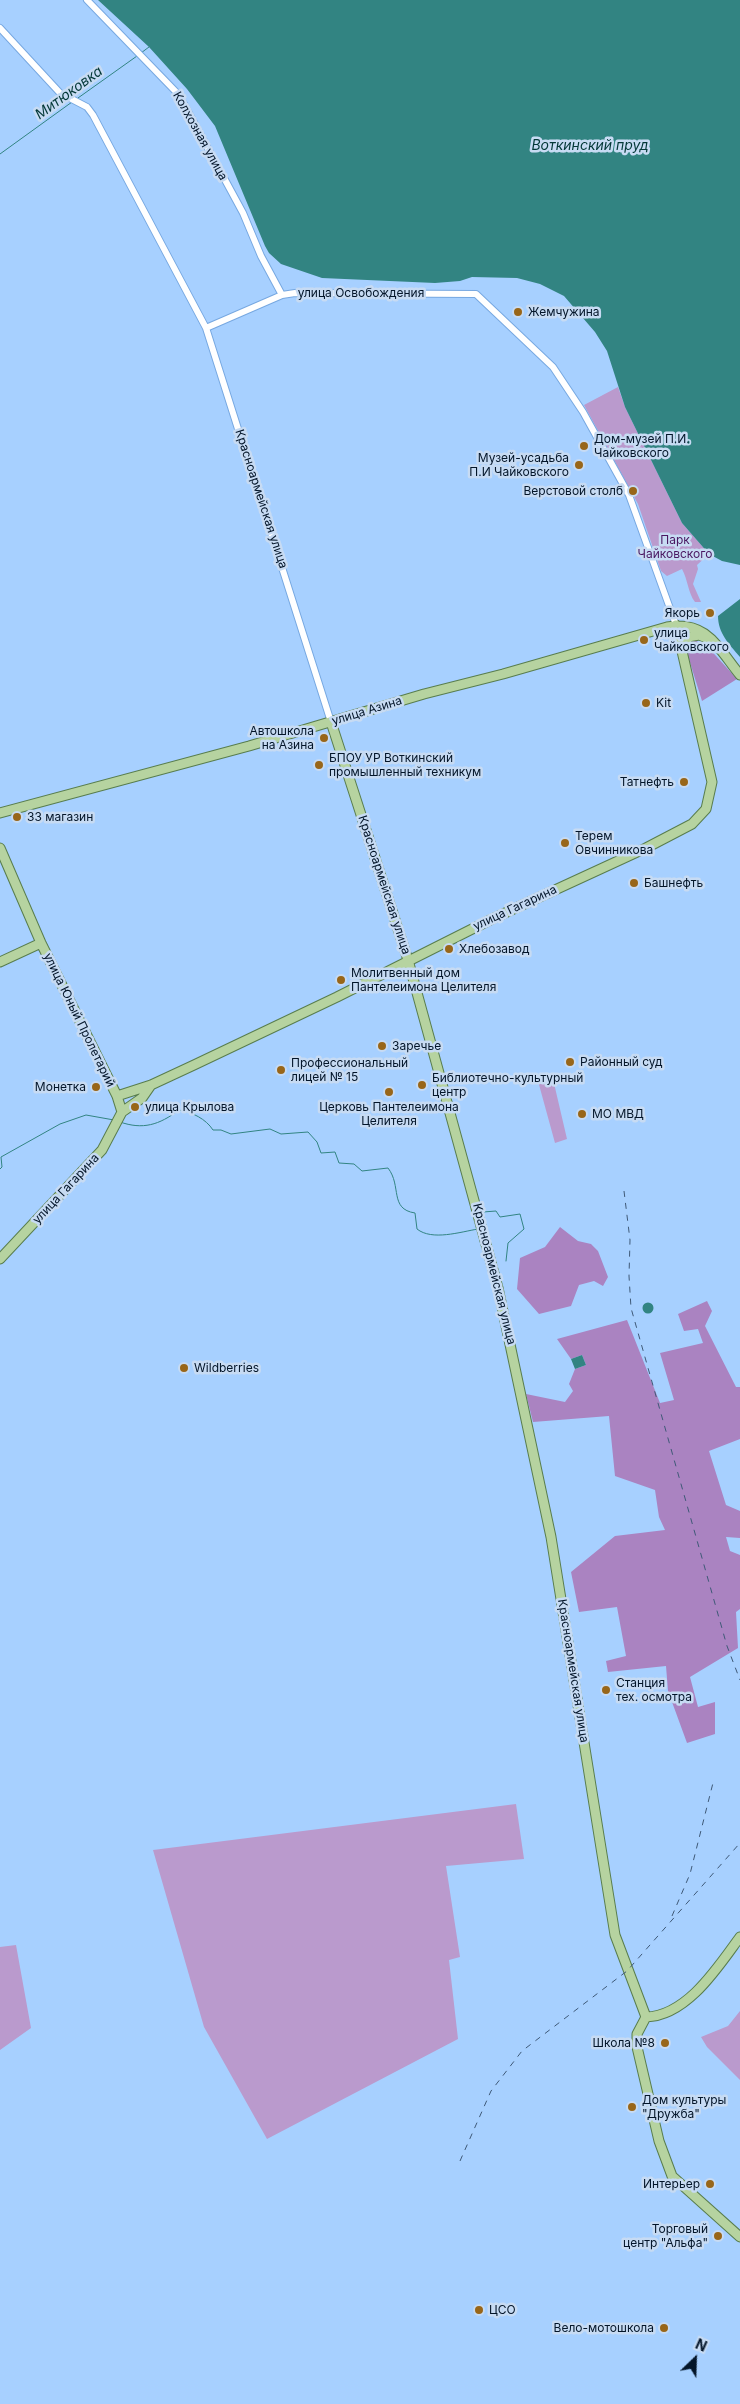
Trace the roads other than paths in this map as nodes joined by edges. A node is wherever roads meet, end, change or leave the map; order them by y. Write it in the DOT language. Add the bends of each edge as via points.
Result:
graph roads {
  1 [pos="87,0"];
  2 [pos="0,28"];
  3 [pos="282,295"];
  4 [pos="206,328"];
  5 [pos="676,625"];
  6 [pos="713,642"];
  7 [pos="683,654"];
  8 [pos="740,675"];
  9 [pos="331,722"];
  10 [pos="0,813"];
  11 [pos="0,848"];
  12 [pos="41,943"];
  13 [pos="408,960"];
  14 [pos="0,962"];
  15 [pos="151,1085"];
  16 [pos="117,1096"];
  17 [pos="122,1112"];
  18 [pos="0,1259"];
  19 [pos="740,1936"];
  20 [pos="646,2017"];
  21 [pos="740,2237"];
  1 -- 3 [label="street, Колхозная улица" via="180,95 243,213"];
  2 -- 4 [label="street, Красноармейская улица" via="60,93 87,107 93,114"];
  3 -- 4 [label="street, улица Освобождения"];
  3 -- 5 [label="street, улица Освобождения" via="295,292 476,294 553,367 583,412 629,495"];
  4 -- 9 [label="street, Красноармейская улица"];
  5 -- 6 [label="main road" via="694,626"];
  5 -- 7 [label="main road, улица Гагарина"];
  5 -- 9 [label="main road, улица Азина"];
  6 -- 7 [label="main road" via="693,635 685,641"];
  6 -- 8 [label="main road"];
  7 -- 13 [label="main road, улица Гагарина" via="712,782 710,800 700,817 646,848"];
  9 -- 10 [label="main road, улица Азина"];
  9 -- 13 [label="main road, Красноармейская улица"];
  11 -- 12 [label="main road, улица Юный Пролетарий"];
  12 -- 14 [label="main road"];
  12 -- 16 [label="main road, улица Юный Пролетарий"];
  13 -- 15 [label="main road, улица Гагарина"];
  13 -- 20 [label="main road, Красноармейская улица" via="476,1201 508,1329 551,1537 615,1935"];
  15 -- 16 [label="main road, улица Гагарина"];
  15 -- 17 [label="main road" via="142,1098"];
  16 -- 17 [label="main road, улица Юный Пролетарий"];
  17 -- 18 [label="main road, улица Гагарина" via="102,1150"];
  19 -- 20 [label="main road" via="720,1964 681,2006 655,2017"];
  20 -- 21 [label="main road" via="637,2034 637,2047 659,2141 672,2176"];
}
